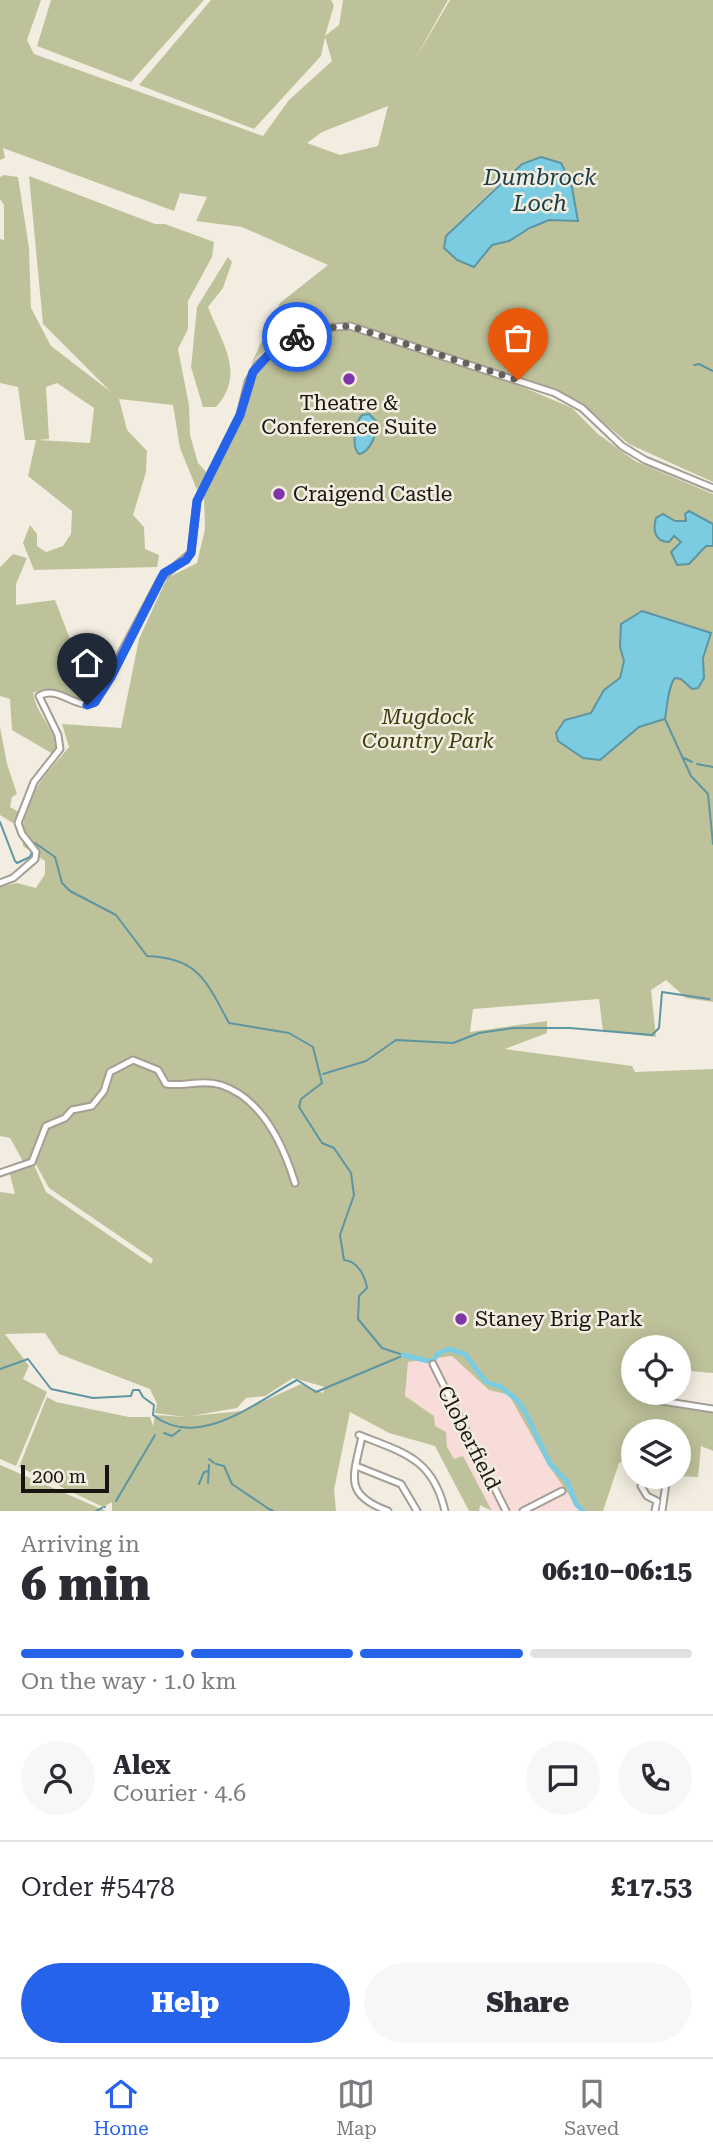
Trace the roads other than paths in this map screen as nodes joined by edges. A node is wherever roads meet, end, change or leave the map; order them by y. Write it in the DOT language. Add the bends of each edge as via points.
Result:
graph roads {
  1 [pos="713,488"];
  2 [pos="0,883"];
  3 [pos="0,1173"];
  4 [pos="295,1183"];
  5 [pos="433,1364"];
  6 [pos="687,1405"];
  7 [pos="713,1409"];
  8 [pos="356,1466"];
  9 [pos="641,1489"];
  10 [pos="665,1489"];
  11 [pos="562,1491"];
  12 [pos="388,1511"];
  13 [pos="417,1511"];
  14 [pos="445,1511"];
  15 [pos="506,1511"];
  16 [pos="523,1511"];
  17 [pos="655,1511"];
  18 [pos="662,1511"];
  1 -- 2 [label="street" via="645,460 622,446 582,408 555,393 350,326 323,328 283,344 257,365 248,382 240,415 197,501 191,553 166,570 95,702 87,705 58,694 39,696 58,735 60,750 34,782 21,813 18,828 32,848 34,861"];
  3 -- 4 [label="street" via="32,1162 47,1126 72,1110 92,1106 104,1091 110,1072 133,1060 158,1070 166,1084 219,1084 254,1105"];
  5 -- 15 [label="street, Cloberfield"];
  6 -- 7 [label="street"];
  8 -- 12 [label="street" via="359,1496"];
  8 -- 13 [label="street" via="401,1484"];
  8 -- 14 [label="street" via="361,1436 405,1452 420,1462 440,1492"];
  9 -- 17 [label="street" via="657,1501"];
  10 -- 18 [label="street"];
  11 -- 16 [label="street"];
}
